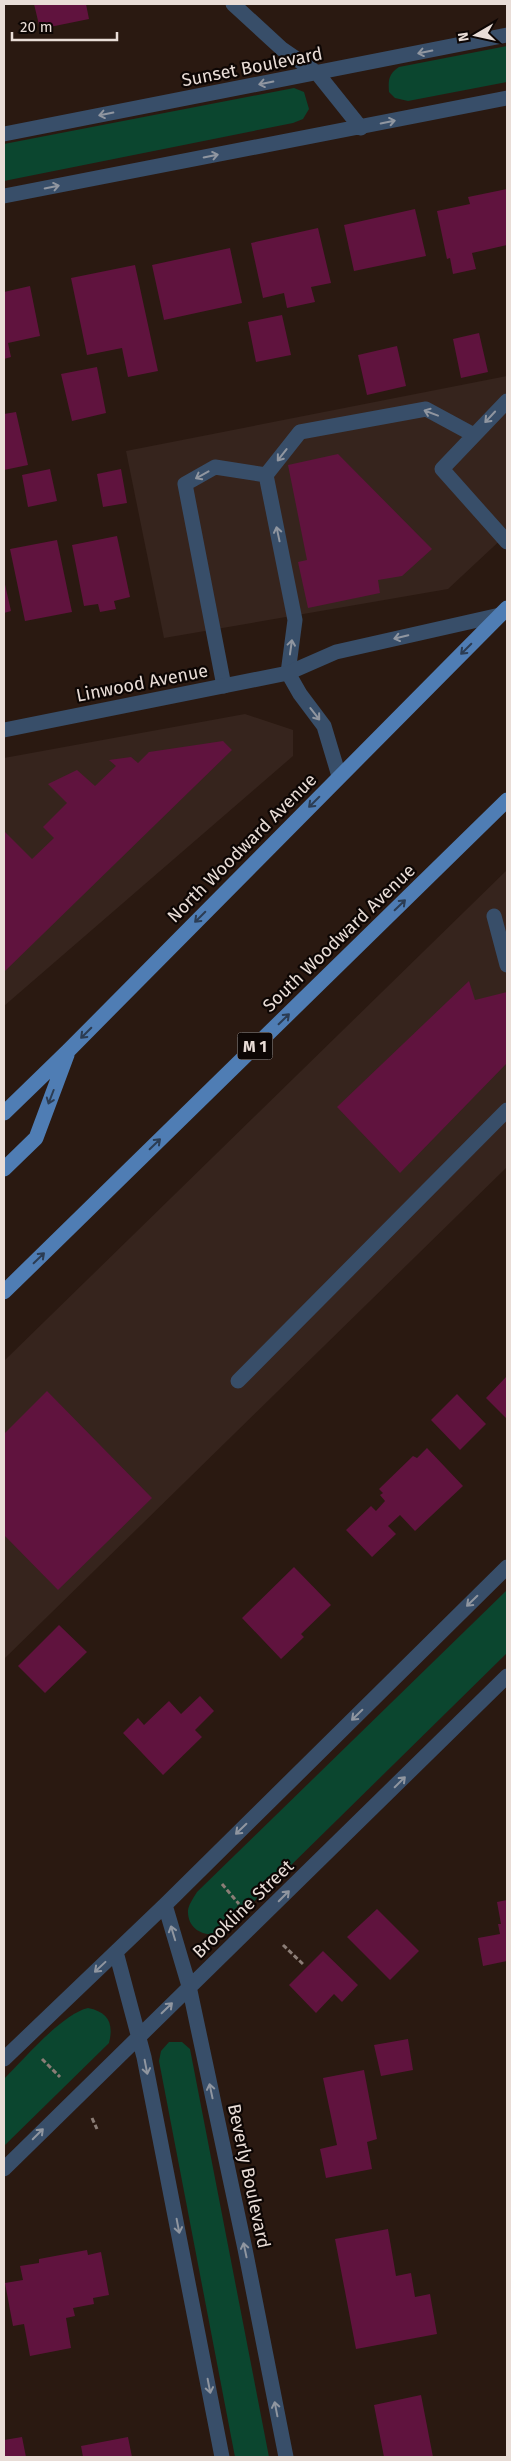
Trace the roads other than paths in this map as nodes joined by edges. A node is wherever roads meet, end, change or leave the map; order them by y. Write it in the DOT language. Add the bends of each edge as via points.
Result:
graph roads {
  1 [pos="233,4"];
  2 [pos="507,35"];
  3 [pos="318,73"];
  4 [pos="507,98"];
  5 [pos="361,128"];
  6 [pos="4,134"];
  7 [pos="4,196"];
  8 [pos="507,401"];
  9 [pos="474,435"];
  10 [pos="266,475"];
  11 [pos="507,542"];
  12 [pos="504,611"];
  13 [pos="288,673"];
  14 [pos="224,686"];
  15 [pos="4,730"];
  16 [pos="340,776"];
  17 [pos="507,800"];
  18 [pos="494,916"];
  19 [pos="507,965"];
  20 [pos="68,1051"];
  21 [pos="507,1110"];
  22 [pos="4,1113"];
  23 [pos="4,1169"];
  24 [pos="4,1292"];
  25 [pos="238,1381"];
  26 [pos="507,1567"];
  27 [pos="507,1676"];
  28 [pos="165,1905"];
  29 [pos="116,1952"];
  30 [pos="189,1986"];
  31 [pos="140,2034"];
  32 [pos="4,2059"];
  33 [pos="4,2169"];
  34 [pos="222,2457"];
  35 [pos="286,2457"];
  1 -- 3 [label="street" via="282,49"];
  2 -- 3 [label="street, Sunset Boulevard, one-way"];
  3 -- 5 [label="street"];
  3 -- 6 [label="street, Sunset Boulevard, one-way"];
  5 -- 4 [label="street, one-way"];
  7 -- 5 [label="street, one-way"];
  8 -- 9 [label="street, one-way"];
  9 -- 10 [label="street, one-way" via="426,410 300,432"];
  9 -- 11 [label="street" via="442,470"];
  13 -- 10 [label="street, one-way" via="295,620"];
  10 -- 14 [label="street, one-way" via="215,467 185,484"];
  12 -- 13 [label="street, Linwood Avenue, one-way" via="336,652"];
  12 -- 16 [label="main road, North Woodward Avenue, one-way"];
  13 -- 14 [label="street, Linwood Avenue"];
  13 -- 16 [label="street, one-way" via="324,726"];
  14 -- 15 [label="street, Linwood Avenue"];
  16 -- 20 [label="main road, North Woodward Avenue, one-way"];
  24 -- 17 [label="main road, South Woodward Avenue / M 1, one-way"];
  18 -- 19 [label="street"];
  20 -- 22 [label="main road, North Woodward Avenue"];
  20 -- 23 [label="main road, one-way" via="36,1138"];
  21 -- 25 [label="street"];
  26 -- 28 [label="street, one-way"];
  30 -- 27 [label="street, Brookline Street, one-way"];
  28 -- 29 [label="street"];
  30 -- 28 [label="street, Beverly Boulevard, one-way"];
  29 -- 31 [label="street"];
  29 -- 32 [label="street, one-way"];
  31 -- 30 [label="street, Brookline Street, one-way"];
  35 -- 30 [label="street, Beverly Boulevard, one-way"];
  33 -- 31 [label="street, Brookline Street, one-way"];
  31 -- 34 [label="street, one-way"];
}
